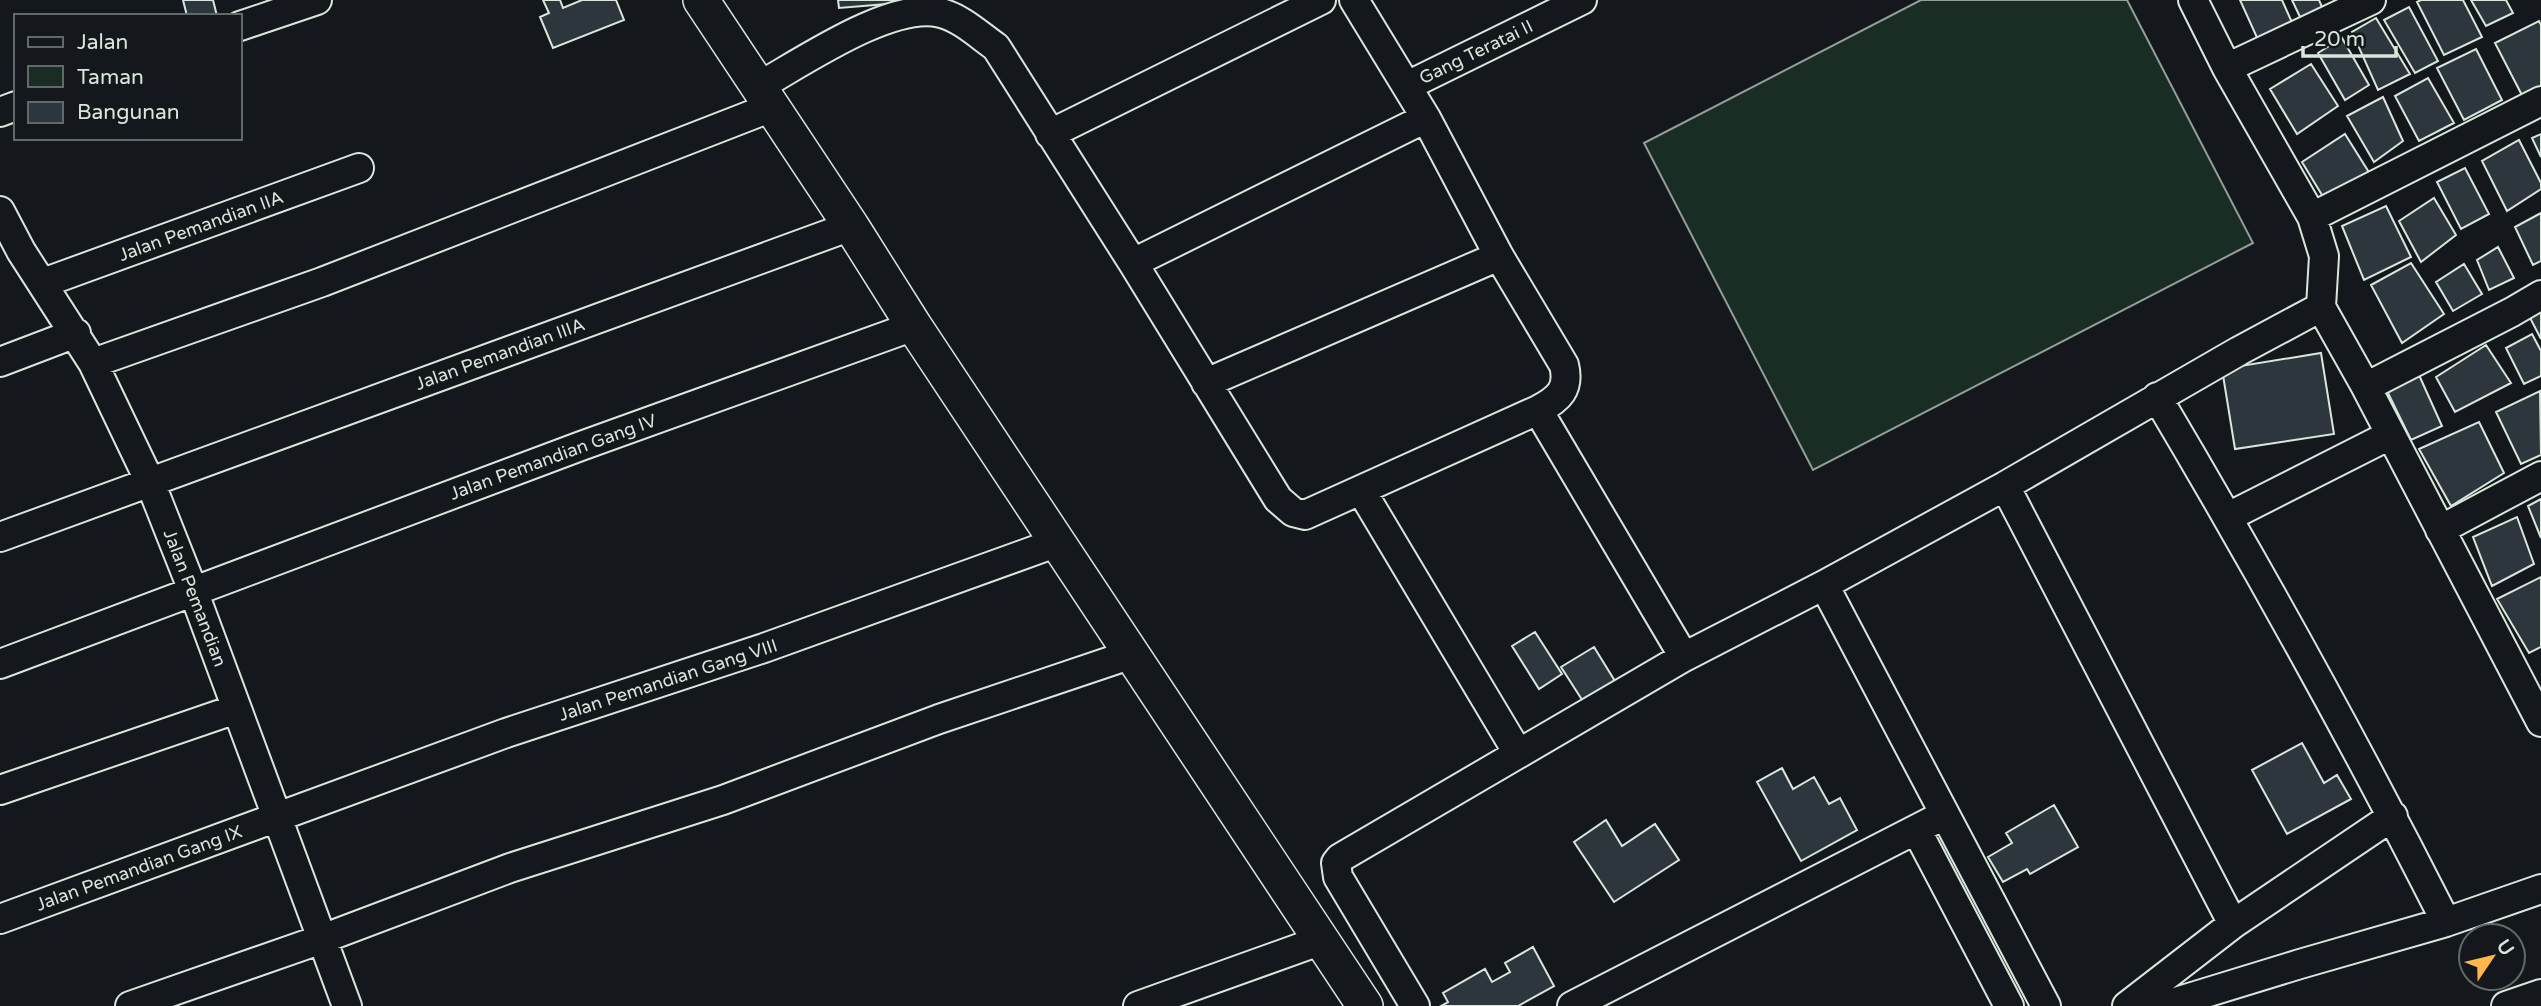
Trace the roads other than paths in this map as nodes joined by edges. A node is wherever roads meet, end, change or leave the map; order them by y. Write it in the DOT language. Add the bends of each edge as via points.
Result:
graph roads {
  1 [pos="317,0"];
  2 [pos="701,0"];
  3 [pos="1321,0"];
  4 [pos="1354,0"];
  5 [pos="1582,0"];
  6 [pos="2193,0"];
  7 [pos="2371,0"];
  8 [pos="242,25"];
  9 [pos="2227,68"];
  10 [pos="1407,86"];
  11 [pos="765,97"];
  12 [pos="2541,101"];
  13 [pos="1426,118"];
  14 [pos="1051,134"];
  15 [pos="359,168"];
  16 [pos="0,211"];
  17 [pos="2312,217"];
  18 [pos="850,226"];
  19 [pos="1499,256"];
  20 [pos="1133,263"];
  21 [pos="43,283"];
  22 [pos="2541,295"];
  23 [pos="2321,307"];
  24 [pos="914,326"];
  25 [pos="76,334"];
  26 [pos="0,362"];
  27 [pos="93,363"];
  28 [pos="1206,383"];
  29 [pos="2366,387"];
  30 [pos="2157,397"];
  31 [pos="1538,410"];
  32 [pos="2390,435"];
  33 [pos="2541,476"];
  34 [pos="150,482"];
  35 [pos="2005,486"];
  36 [pos="1361,490"];
  37 [pos="2228,517"];
  38 [pos="2440,530"];
  39 [pos="0,537"];
  40 [pos="1058,542"];
  41 [pos="1824,585"];
  42 [pos="194,593"];
  43 [pos="1132,654"];
  44 [pos="1684,657"];
  45 [pos="0,664"];
  46 [pos="2530,677"];
  47 [pos="236,709"];
  48 [pos="2541,722"];
  49 [pos="1518,753"];
  50 [pos="0,790"];
  51 [pos="1944,816"];
  52 [pos="2393,816"];
  53 [pos="277,817"];
  54 [pos="1917,831"];
  55 [pos="2541,890"];
  56 [pos="0,919"];
  57 [pos="2446,922"];
  58 [pos="2233,924"];
  59 [pos="322,939"];
  60 [pos="1322,940"];
  61 [pos="2541,994"];
  62 [pos="130,1006"];
  63 [pos="347,1006"];
  64 [pos="1138,1006"];
  65 [pos="1365,1006"];
  66 [pos="1415,1006"];
  67 [pos="1572,1006"];
  68 [pos="2010,1006"];
  69 [pos="2046,1006"];
  70 [pos="2127,1006"];
  71 [pos="2163,1006"];
  72 [pos="2506,1006"];
  1 -- 8 [label="street"];
  2 -- 11 [label="street"];
  3 -- 14 [label="street"];
  4 -- 10 [label="street"];
  5 -- 10 [label="street, Gang Teratai II"];
  6 -- 9 [label="street"];
  7 -- 9 [label="street"];
  9 -- 17 [label="street"];
  10 -- 13 [label="street"];
  11 -- 14 [label="street" via="869,24 904,13 939,12 964,23 996,47"];
  11 -- 18 [label="street"];
  11 -- 27 [label="street" via="322,282"];
  12 -- 17 [label="street"];
  13 -- 19 [label="street"];
  13 -- 20 [label="street"];
  14 -- 20 [label="street"];
  15 -- 21 [label="street, Jalan Pemandian IIA"];
  16 -- 21 [label="street, Jalan Pemandian"];
  17 -- 23 [label="street" via="2324,256"];
  18 -- 24 [label="street"];
  18 -- 34 [label="street, Jalan Pemandian IIIA"];
  19 -- 28 [label="street"];
  19 -- 31 [label="street" via="1564,365 1562,395"];
  20 -- 28 [label="street"];
  21 -- 25 [label="street, Jalan Pemandian"];
  22 -- 29 [label="street"];
  23 -- 29 [label="street"];
  23 -- 30 [label="street"];
  24 -- 40 [label="street"];
  24 -- 42 [label="street, Jalan Pemandian Gang IV"];
  25 -- 26 [label="street"];
  25 -- 27 [label="street, Jalan Pemandian"];
  27 -- 34 [label="street, Jalan Pemandian"];
  28 -- 36 [label="street" via="1286,508 1305,515"];
  29 -- 32 [label="street"];
  30 -- 35 [label="street"];
  30 -- 37 [label="street"];
  31 -- 36 [label="street"];
  31 -- 44 [label="street"];
  32 -- 37 [label="street"];
  32 -- 38 [label="street"];
  33 -- 38 [label="street"];
  34 -- 39 [label="street, Jalan Pemandian IIIA"];
  34 -- 42 [label="street, Jalan Pemandian"];
  35 -- 41 [label="street"];
  35 -- 58 [label="street"];
  36 -- 49 [label="street"];
  37 -- 52 [label="street"];
  38 -- 46 [label="street"];
  40 -- 43 [label="street"];
  40 -- 53 [label="street, Jalan Pemandian Gang VIII"];
  41 -- 44 [label="street"];
  41 -- 51 [label="street"];
  42 -- 45 [label="street, Jalan Pemandian Gang IV"];
  42 -- 47 [label="street, Jalan Pemandian"];
  43 -- 59 [label="street" via="939,719 723,800 510,868"];
  43 -- 60 [label="street"];
  44 -- 49 [label="street"];
  46 -- 48 [label="street"];
  47 -- 50 [label="street"];
  47 -- 53 [label="street, Jalan Pemandian"];
  49 -- 66 [label="street" via="1336,863 1338,877"];
  51 -- 54 [label="street"];
  51 -- 69 [label="street"];
  52 -- 57 [label="street"];
  52 -- 58 [label="street"];
  53 -- 56 [label="street, Jalan Pemandian Gang IX"];
  53 -- 59 [label="street, Jalan Pemandian"];
  54 -- 67 [label="street"];
  54 -- 68 [label="street"];
  55 -- 57 [label="street"];
  57 -- 71 [label="street"];
  58 -- 70 [label="street"];
  59 -- 62 [label="street"];
  59 -- 63 [label="street, Jalan Pemandian"];
  60 -- 64 [label="street"];
  60 -- 65 [label="street"];
  61 -- 72 [label="street"];
}
